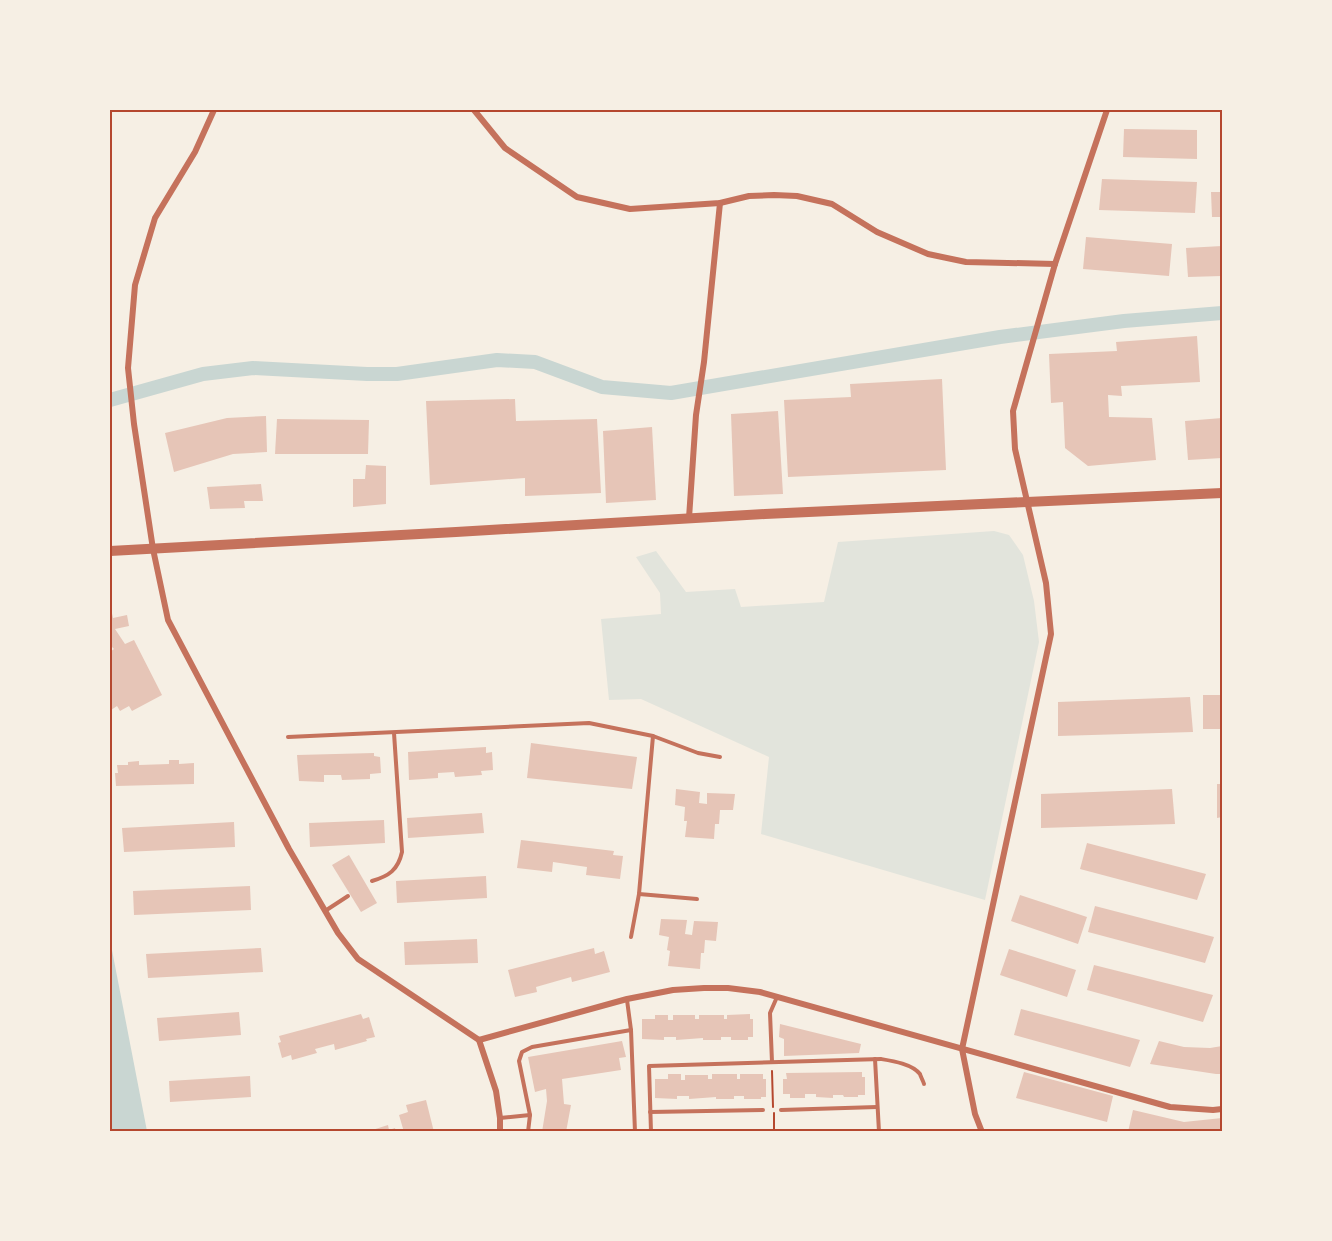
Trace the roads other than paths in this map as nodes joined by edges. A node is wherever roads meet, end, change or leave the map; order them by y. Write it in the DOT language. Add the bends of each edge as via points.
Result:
graph roads {
  1 [pos="214,110"];
  2 [pos="474,110"];
  3 [pos="1107,110"];
  4 [pos="720,203"];
  5 [pos="1055,264"];
  6 [pos="1222,493"];
  7 [pos="1027,502"];
  8 [pos="689,518"];
  9 [pos="153,549"];
  10 [pos="110,551"];
  11 [pos="394,732"];
  12 [pos="652,736"];
  13 [pos="288,737"];
  14 [pos="720,757"];
  15 [pos="372,881"];
  16 [pos="639,894"];
  17 [pos="348,896"];
  18 [pos="698,899"];
  19 [pos="325,911"];
  20 [pos="631,937"];
  21 [pos="777,997"];
  22 [pos="627,999"];
  23 [pos="631,1030"];
  24 [pos="479,1040"];
  25 [pos="962,1048"];
  26 [pos="875,1059"];
  27 [pos="772,1062"];
  28 [pos="924,1084"];
  29 [pos="877,1107"];
  30 [pos="1222,1109"];
  31 [pos="763,1110"];
  32 [pos="781,1110"];
  33 [pos="650,1112"];
  34 [pos="530,1115"];
  35 [pos="500,1118"];
  36 [pos="500,1131"];
  37 [pos="528,1131"];
  38 [pos="635,1131"];
  39 [pos="651,1131"];
  40 [pos="879,1131"];
  41 [pos="982,1131"];
  1 -- 9 [label="street" via="195,152 155,218 135,285 128,368"];
  2 -- 4 [label="street" via="505,148 577,197 630,209"];
  3 -- 5 [label="street"];
  4 -- 5 [label="street" via="749,196 797,196 832,204 877,232 927,254 966,262"];
  4 -- 8 [label="street" via="696,415"];
  5 -- 7 [label="street" via="1013,411 1015,449"];
  6 -- 7 [label="street"];
  7 -- 8 [label="street"];
  7 -- 25 [label="street" via="1046,583 1051,634"];
  8 -- 9 [label="street"];
  9 -- 10 [label="street"];
  9 -- 19 [label="street" via="168,620"];
  11 -- 12 [label="lane" via="589,723"];
  11 -- 13 [label="lane"];
  11 -- 15 [label="lane" via="402,852 400,861 386,877"];
  12 -- 14 [label="lane"];
  12 -- 16 [label="lane"];
  16 -- 18 [label="lane"];
  16 -- 20 [label="lane"];
  17 -- 19 [label="lane"];
  19 -- 24 [label="street" via="358,959"];
  21 -- 22 [label="street" via="739,989 704,988"];
  21 -- 25 [label="street"];
  21 -- 27 [label="lane" via="770,1013"];
  22 -- 23 [label="lane"];
  22 -- 24 [label="street"];
  23 -- 34 [label="lane" via="522,1052 519,1061"];
  23 -- 38 [label="lane"];
  24 -- 35 [label="street" via="496,1091"];
  25 -- 30 [label="street" via="1170,1107"];
  25 -- 41 [label="street"];
  26 -- 27 [label="lane"];
  26 -- 28 [label="lane" via="910,1067 920,1074"];
  26 -- 29 [label="lane"];
  27 -- 33 [label="lane" via="649,1066"];
  29 -- 32 [label="lane"];
  29 -- 40 [label="lane"];
  31 -- 33 [label="lane"];
  33 -- 39 [label="lane"];
  34 -- 35 [label="lane"];
  34 -- 37 [label="lane"];
  35 -- 36 [label="street"];
}
